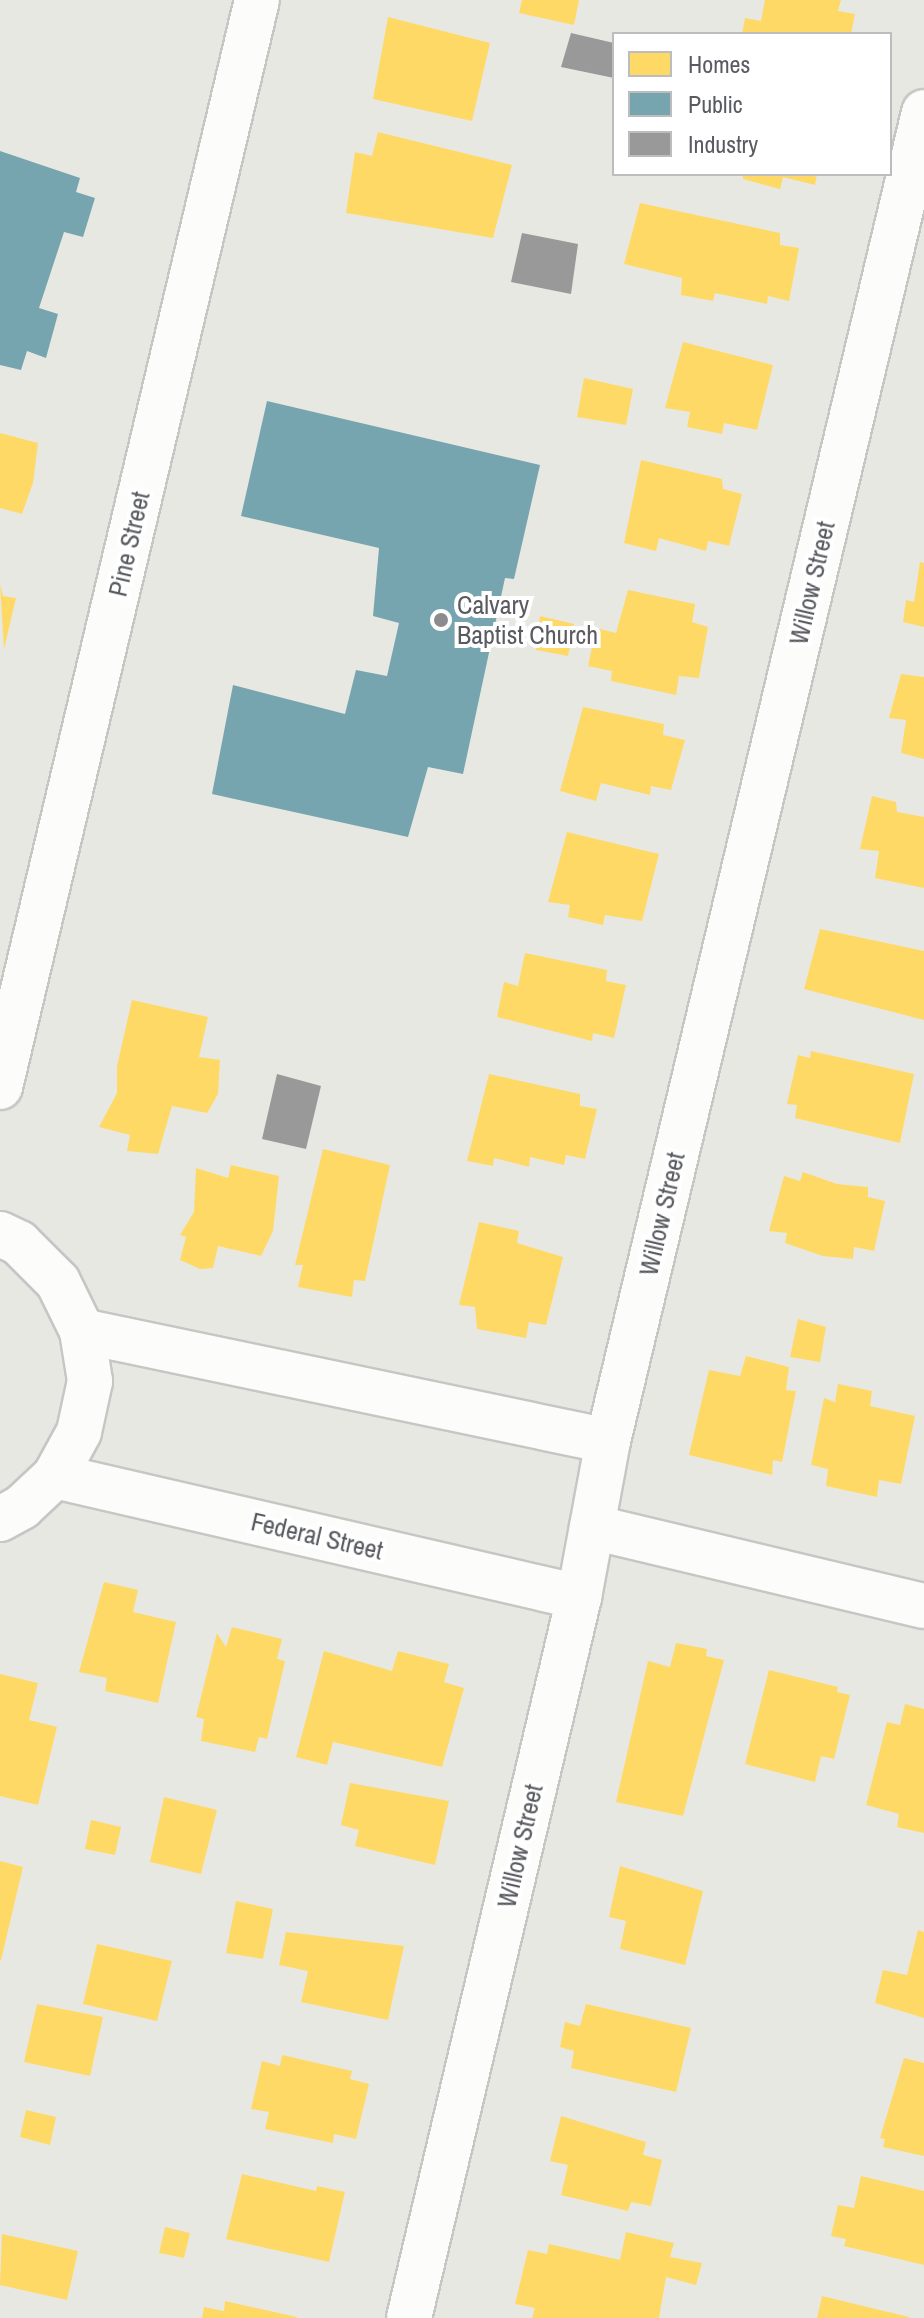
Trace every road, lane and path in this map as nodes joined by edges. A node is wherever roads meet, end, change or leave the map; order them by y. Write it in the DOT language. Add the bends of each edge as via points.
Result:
graph roads {
  1 [pos="257,0"];
  2 [pos="924,112"];
  3 [pos="0,1087"];
  4 [pos="0,1234"];
  5 [pos="82,1331"];
  6 [pos="608,1441"];
  7 [pos="55,1476"];
  8 [pos="0,1519"];
  9 [pos="592,1527"];
  10 [pos="579,1597"];
  11 [pos="924,1606"];
  12 [pos="409,2318"];
  1 -- 3 [label="street, Pine Street"];
  2 -- 6 [label="street, Willow Street"];
  4 -- 5 [label="street" via="19,1243 58,1282"];
  5 -- 6 [label="street"];
  5 -- 7 [label="street" via="90,1381 79,1432"];
  6 -- 9 [label="street, Willow Street"];
  7 -- 8 [label="street" via="22,1507"];
  7 -- 10 [label="street, Federal Street"];
  9 -- 10 [label="street, Willow Street"];
  9 -- 11 [label="street"];
  10 -- 12 [label="street, Willow Street"];
}
